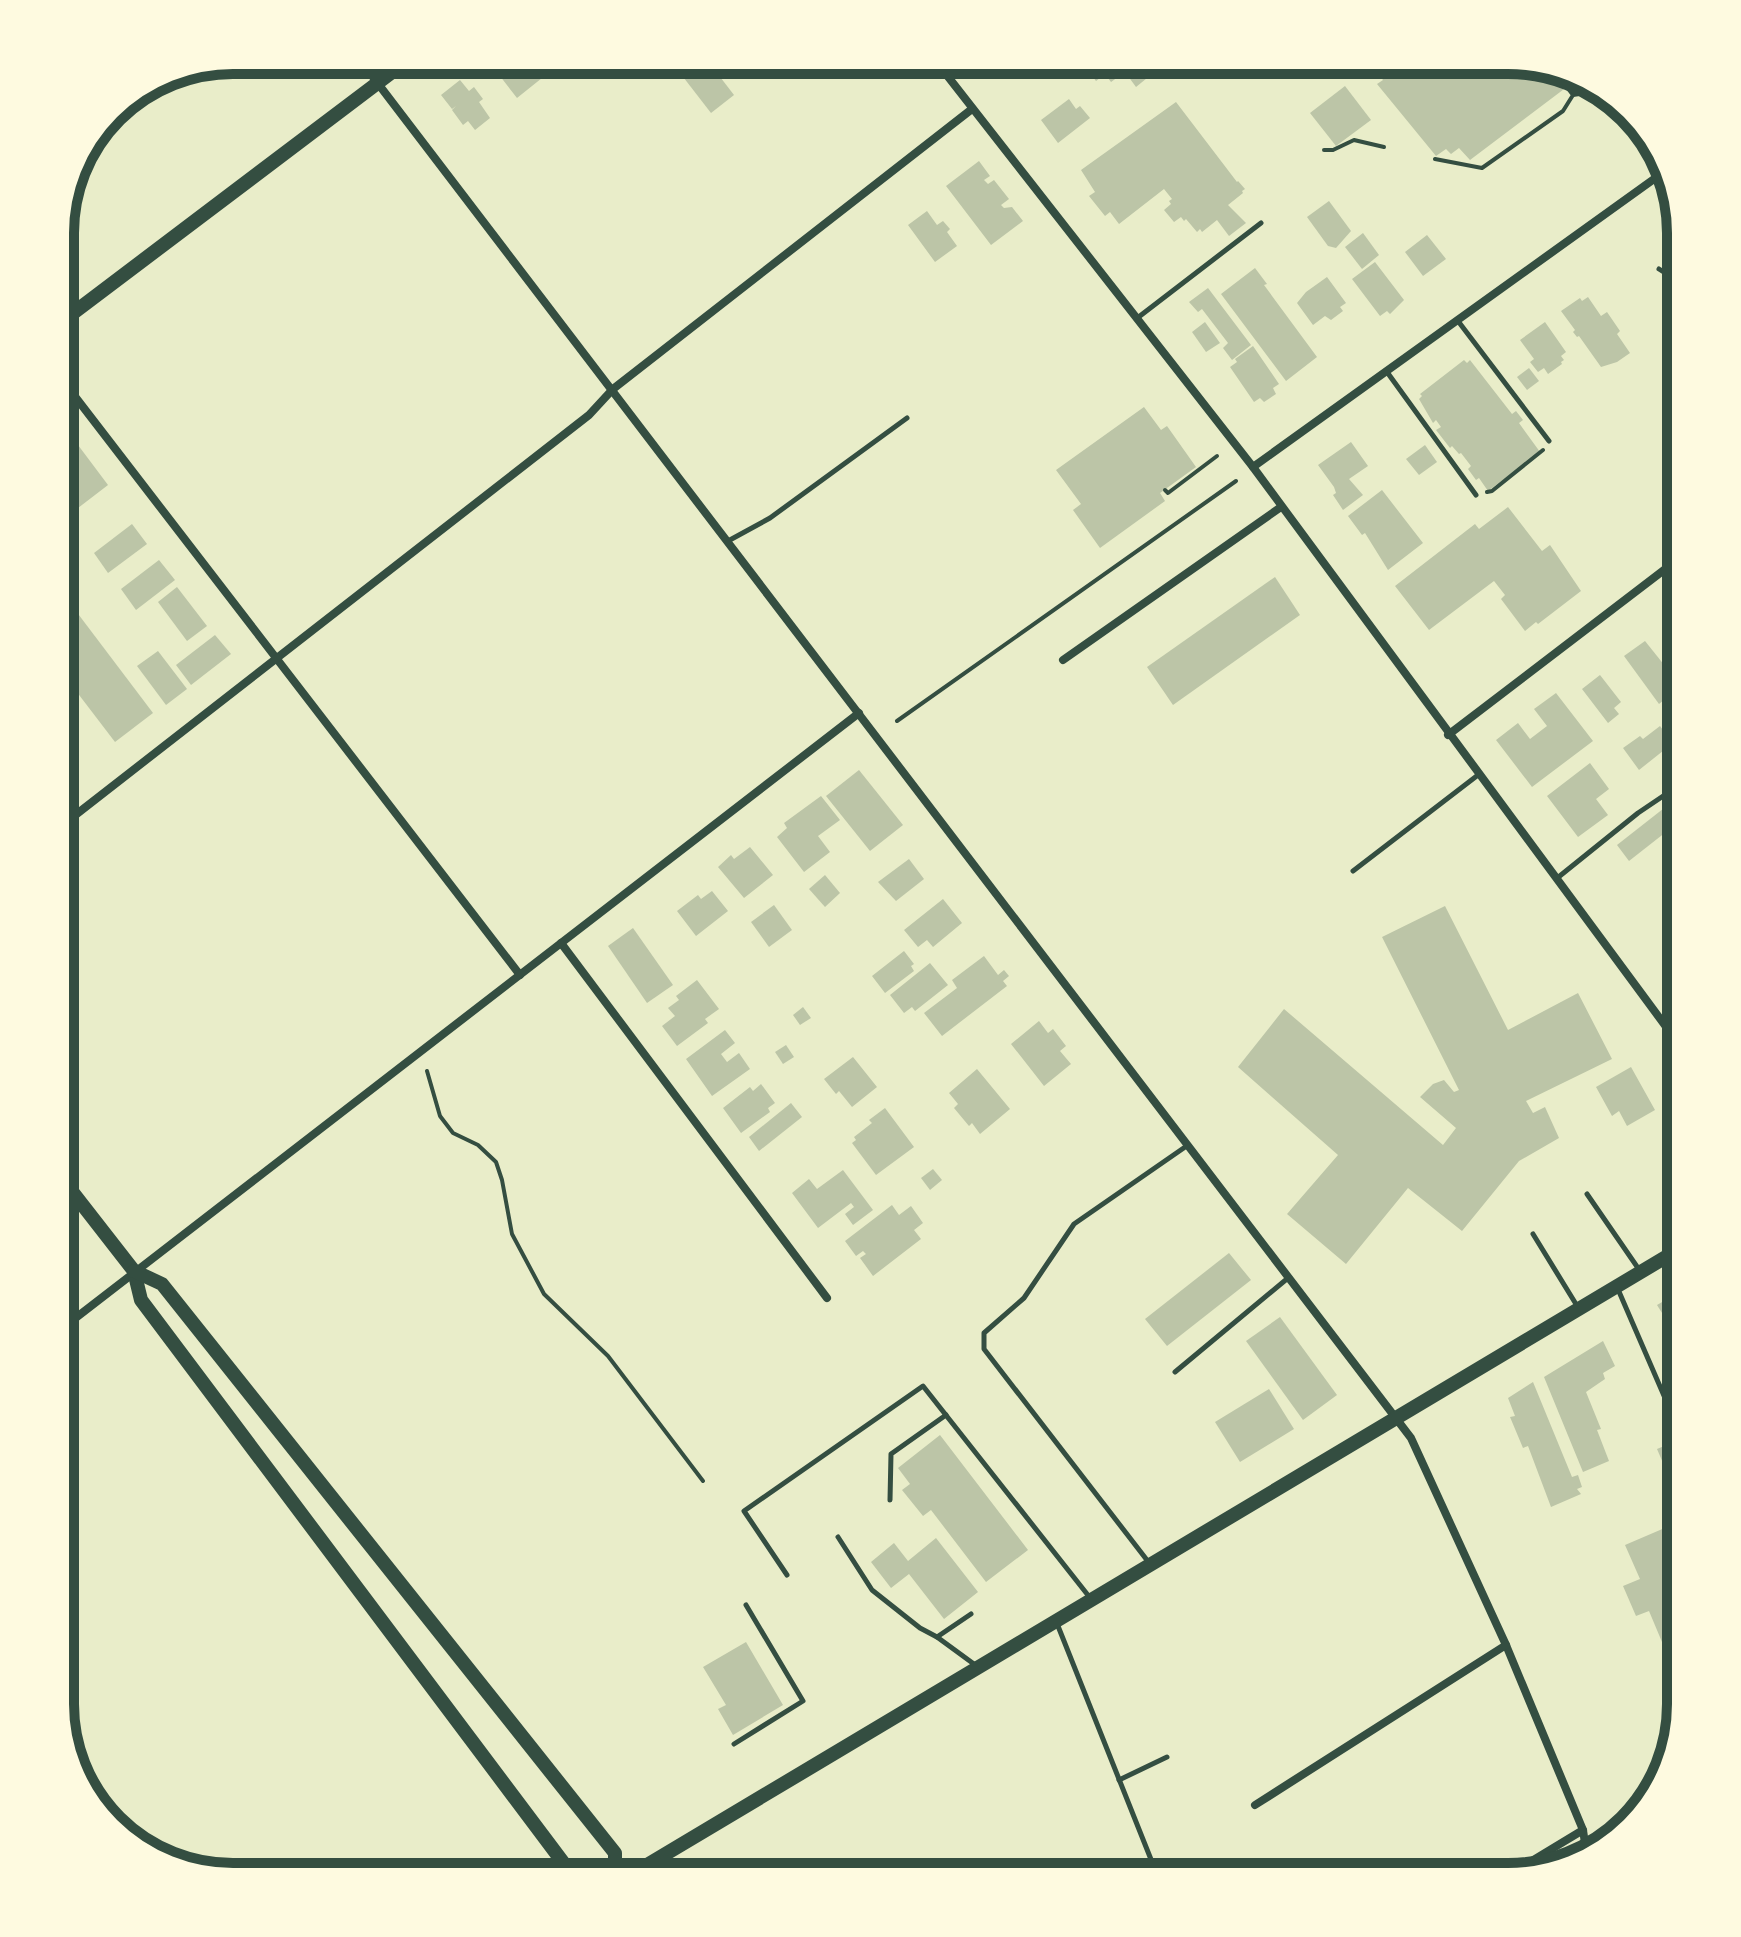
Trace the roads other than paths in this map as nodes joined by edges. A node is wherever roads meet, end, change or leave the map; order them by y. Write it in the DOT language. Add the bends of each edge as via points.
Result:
graph roads {
  1 [pos="371,74"];
  2 [pos="388,74"];
  3 [pos="946,74"];
  4 [pos="377,82"];
  5 [pos="972,109"];
  6 [pos="1657,177"];
  7 [pos="1261,223"];
  8 [pos="1659,269"];
  9 [pos="1667,276"];
  10 [pos="74,312"];
  11 [pos="1136,319"];
  12 [pos="1458,321"];
  13 [pos="1387,372"];
  14 [pos="613,389"];
  15 [pos="74,395"];
  16 [pos="907,418"];
  17 [pos="1549,441"];
  18 [pos="1253,467"];
  19 [pos="1476,495"];
  20 [pos="1281,507"];
  21 [pos="728,541"];
  22 [pos="1667,568"];
  23 [pos="277,659"];
  24 [pos="1063,660"];
  25 [pos="859,713"];
  26 [pos="1448,735"];
  27 [pos="1478,775"];
  28 [pos="1667,793"];
  29 [pos="74,816"];
  30 [pos="1353,871"];
  31 [pos="1555,880"];
  32 [pos="561,943"];
  33 [pos="520,975"];
  34 [pos="1667,1028"];
  35 [pos="1188,1145"];
  36 [pos="74,1194"];
  37 [pos="1587,1194"];
  38 [pos="1533,1234"];
  39 [pos="1667,1256"];
  40 [pos="134,1271"];
  41 [pos="1640,1272"];
  42 [pos="1289,1277"];
  43 [pos="1617,1286"];
  44 [pos="827,1298"];
  45 [pos="1579,1309"];
  46 [pos="74,1319"];
  47 [pos="1175,1372"];
  48 [pos="1667,1402"];
  49 [pos="946,1415"];
  50 [pos="1396,1418"];
  51 [pos="890,1500"];
  52 [pos="838,1537"];
  53 [pos="1150,1565"];
  54 [pos="787,1575"];
  55 [pos="1092,1600"];
  56 [pos="746,1605"];
  57 [pos="971,1614"];
  58 [pos="1056,1621"];
  59 [pos="937,1637"];
  60 [pos="1506,1645"];
  61 [pos="978,1668"];
  62 [pos="734,1744"];
  63 [pos="1167,1757"];
  64 [pos="1119,1780"];
  65 [pos="1255,1805"];
  66 [pos="1583,1830"];
  67 [pos="1585,1843"];
  68 [pos="1531,1861"];
  69 [pos="563,1863"];
  70 [pos="615,1863"];
  71 [pos="651,1863"];
  72 [pos="1152,1863"];
  1 -- 4 [label="street"];
  2 -- 4 [label="main road"];
  3 -- 5 [label="street"];
  4 -- 10 [label="main road"];
  4 -- 14 [label="street"];
  5 -- 11 [label="street"];
  5 -- 14 [label="street"];
  6 -- 12 [label="street"];
  7 -- 11 [label="lane"];
  8 -- 9 [label="lane"];
  11 -- 18 [label="street"];
  12 -- 13 [label="street"];
  12 -- 17 [label="lane"];
  13 -- 18 [label="street"];
  13 -- 19 [label="lane"];
  14 -- 21 [label="street"];
  14 -- 23 [label="street" via="589,415"];
  15 -- 23 [label="street"];
  16 -- 21 [label="lane" via="770,518"];
  18 -- 20 [label="street"];
  20 -- 24 [label="street"];
  20 -- 26 [label="street"];
  21 -- 25 [label="street"];
  22 -- 26 [label="street"];
  23 -- 29 [label="street"];
  23 -- 33 [label="street"];
  25 -- 32 [label="street"];
  25 -- 35 [label="street"];
  26 -- 27 [label="street"];
  27 -- 30 [label="lane"];
  27 -- 31 [label="street"];
  28 -- 31 [label="lane"];
  31 -- 34 [label="street"];
  32 -- 33 [label="street"];
  32 -- 44 [label="street"];
  33 -- 40 [label="street"];
  35 -- 42 [label="street"];
  35 -- 53 [label="lane" via="1074,1224 1024,1298 984,1333 984,1349"];
  36 -- 40 [label="main road"];
  37 -- 41 [label="lane"];
  38 -- 45 [label="lane"];
  39 -- 41 [label="main road"];
  40 -- 46 [label="street"];
  40 -- 69 [label="main road" via="141,1300"];
  40 -- 70 [label="main road" via="162,1284 615,1853"];
  41 -- 43 [label="main road"];
  42 -- 47 [label="lane"];
  42 -- 50 [label="street"];
  43 -- 45 [label="main road"];
  43 -- 48 [label="lane"];
  45 -- 50 [label="main road"];
  49 -- 51 [label="lane" via="891,1454"];
  49 -- 54 [label="lane" via="923,1386 744,1511"];
  49 -- 55 [label="lane"];
  50 -- 53 [label="main road"];
  50 -- 60 [label="street" via="1417,1448"];
  52 -- 59 [label="lane" via="872,1590"];
  53 -- 55 [label="main road"];
  55 -- 58 [label="main road"];
  56 -- 62 [label="lane" via="803,1701"];
  57 -- 59 [label="lane"];
  58 -- 61 [label="main road"];
  58 -- 64 [label="lane"];
  59 -- 61 [label="lane"];
  60 -- 65 [label="street"];
  60 -- 66 [label="street"];
  61 -- 71 [label="main road"];
  63 -- 64 [label="lane"];
  64 -- 72 [label="lane"];
  66 -- 67 [label="street"];
  66 -- 68 [label="street"];
}
